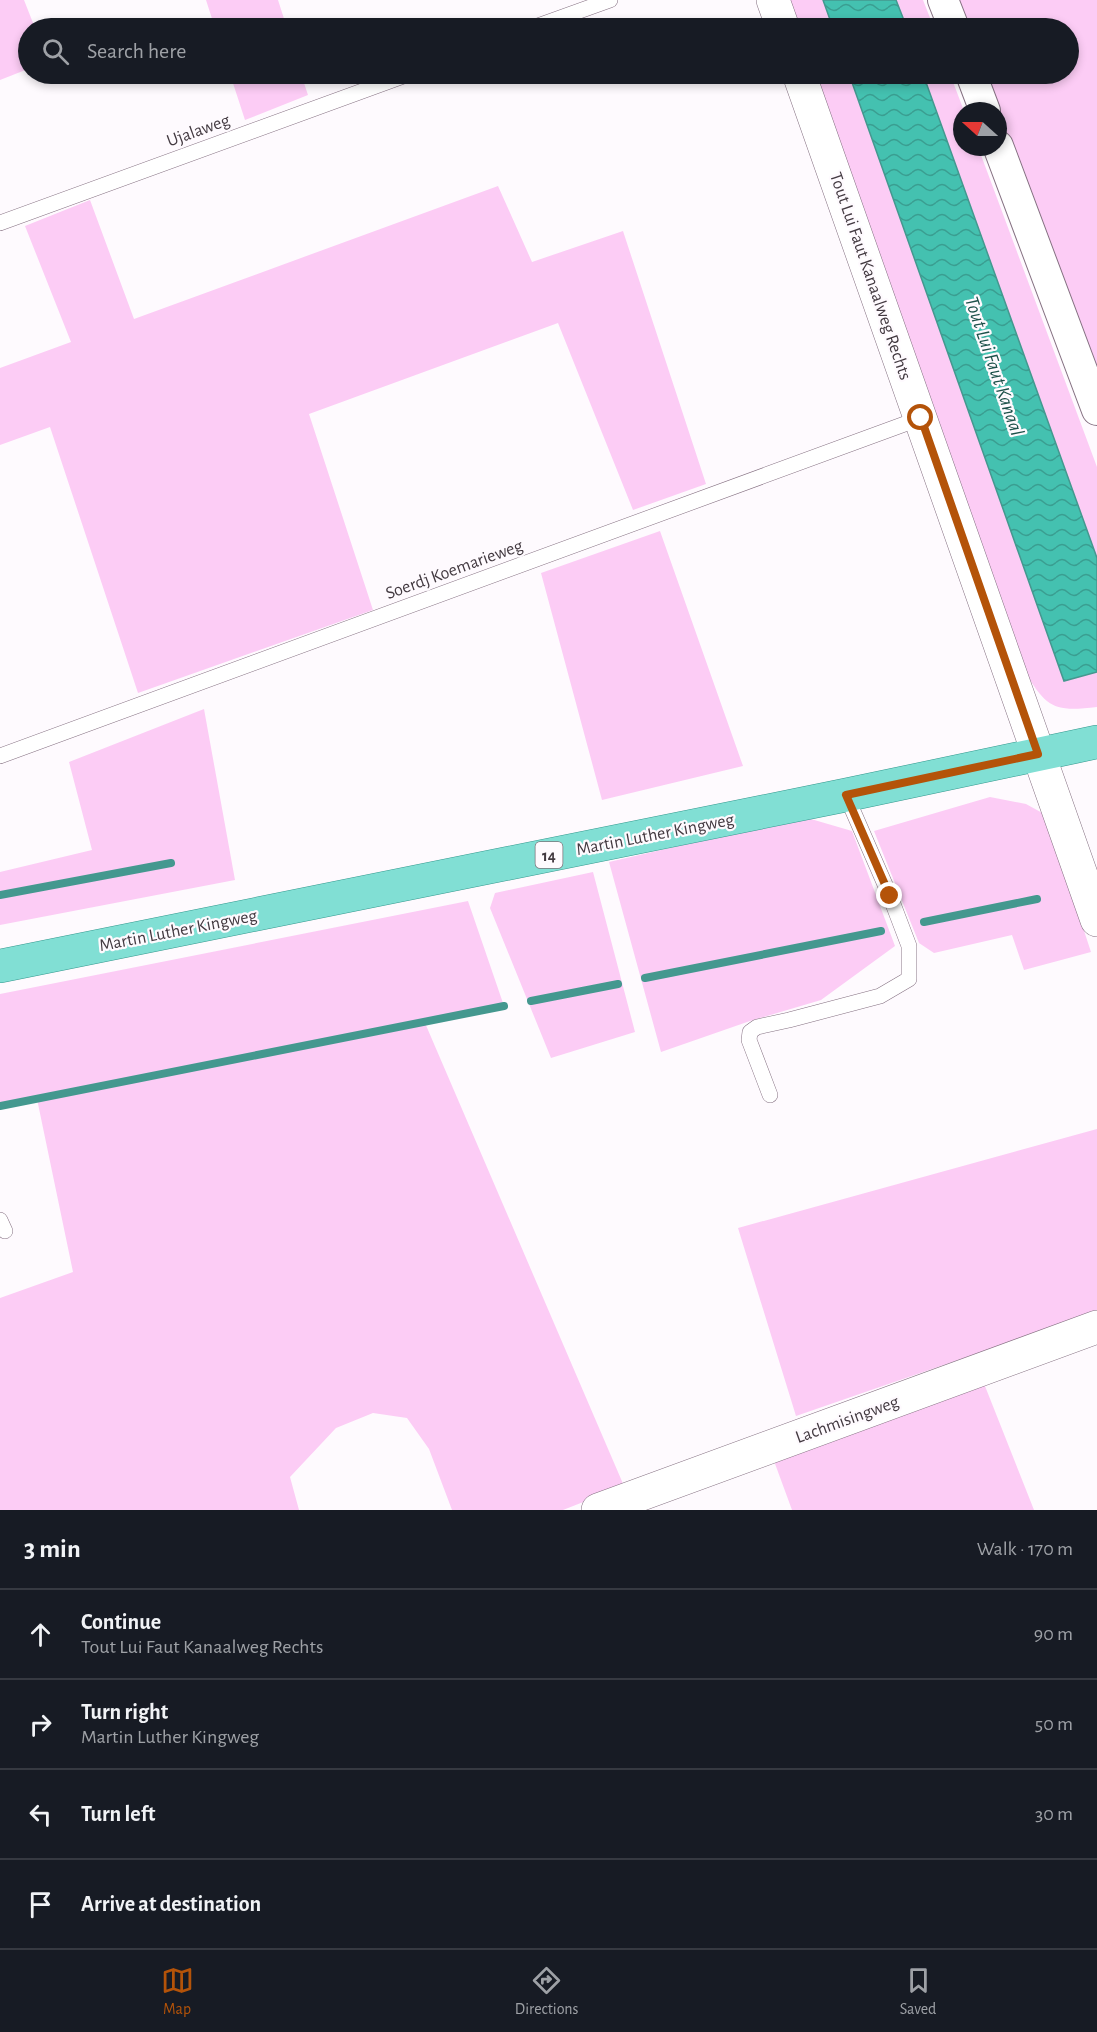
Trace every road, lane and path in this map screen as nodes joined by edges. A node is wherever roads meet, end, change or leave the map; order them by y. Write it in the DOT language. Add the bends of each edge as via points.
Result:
graph roads {
  1 [pos="610,0"];
  2 [pos="773,0"];
  3 [pos="943,0"];
  4 [pos="560,18"];
  5 [pos="779,18"];
  6 [pos="950,18"];
  7 [pos="382,84"];
  8 [pos="804,84"];
  9 [pos="975,84"];
  10 [pos="982,102"];
  11 [pos="1002,156"];
  12 [pos="0,223"];
  13 [pos="1097,410"];
  14 [pos="921,418"];
  15 [pos="1097,742"];
  16 [pos="1038,754"];
  17 [pos="0,756"];
  18 [pos="846,795"];
  19 [pos="1097,920"];
  20 [pos="0,966"];
  21 [pos="770,1095"];
  22 [pos="1097,1327"];
  23 [pos="598,1510"];
  1 -- 4 [label="lane"];
  2 -- 5 [label="street"];
  3 -- 6 [label="street"];
  7 -- 12 [label="lane, Ujalaweg"];
  8 -- 14 [label="street, Tout Lui Faut Kanaalweg Rechts"];
  9 -- 10 [label="street"];
  11 -- 13 [label="street"];
  14 -- 16 [label="street, Tout Lui Faut Kanaalweg Rechts"];
  14 -- 17 [label="lane, Soerdj Koemarieweg"];
  15 -- 16 [label="main road, Martin Luther Kingweg / 14"];
  16 -- 18 [label="main road, Martin Luther Kingweg / 14"];
  16 -- 19 [label="street, Tout Lui Faut Kanaalweg Rechts"];
  18 -- 20 [label="main road, Martin Luther Kingweg / 14"];
  18 -- 21 [label="lane" via="909,946 909,979 880,996 750,1032 748,1040"];
  22 -- 23 [label="street, Lachmisingweg"];
}
